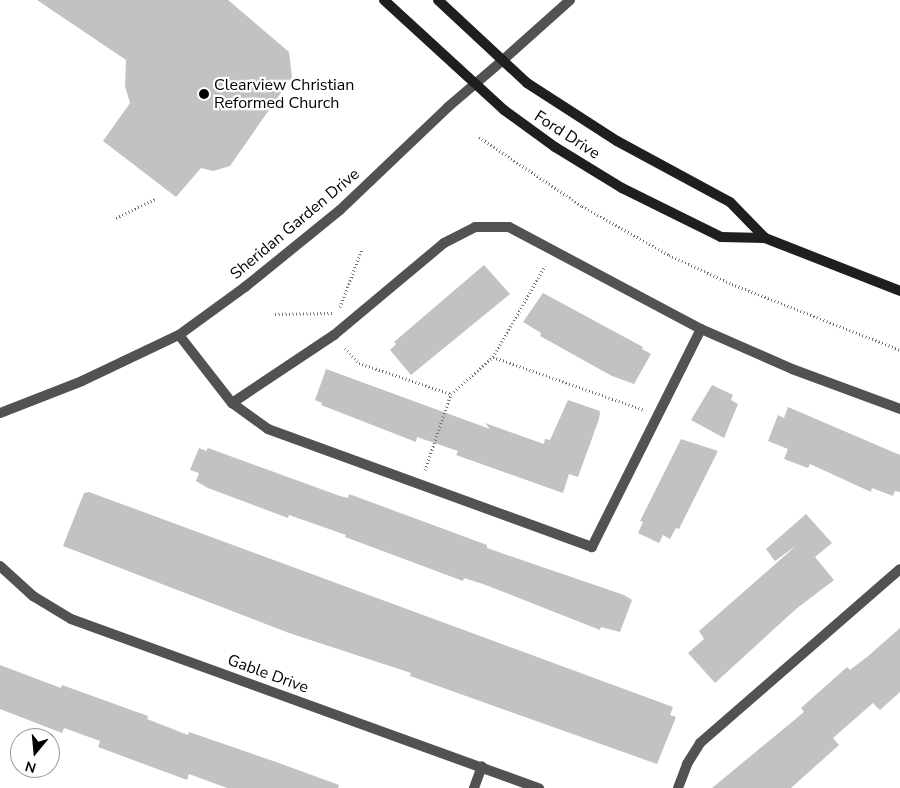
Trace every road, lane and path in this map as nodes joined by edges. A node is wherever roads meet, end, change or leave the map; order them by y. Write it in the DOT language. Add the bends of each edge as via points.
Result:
graph roads {
  1 [pos="384,0"];
  2 [pos="438,0"];
  3 [pos="570,0"];
  4 [pos="503,60"];
  5 [pos="474,84"];
  6 [pos="479,138"];
  7 [pos="155,199"];
  8 [pos="116,218"];
  9 [pos="765,238"];
  10 [pos="362,249"];
  11 [pos="554,250"];
  12 [pos="900,291"];
  13 [pos="338,313"];
  14 [pos="275,314"];
  15 [pos="701,329"];
  16 [pos="179,335"];
  17 [pos="334,336"];
  18 [pos="900,350"];
  19 [pos="493,357"];
  20 [pos="451,394"];
  21 [pos="232,404"];
  22 [pos="900,409"];
  23 [pos="0,412"];
  24 [pos="658,415"];
  25 [pos="420,484"];
  26 [pos="0,566"];
  27 [pos="900,569"];
  28 [pos="482,766"];
  29 [pos="474,788"];
  30 [pos="539,788"];
  31 [pos="678,788"];
  1 -- 5 [label="main road, Ford Drive"];
  2 -- 4 [label="main road, Ford Drive"];
  3 -- 4 [label="street, Sheridan Garden Drive"];
  4 -- 5 [label="street, Sheridan Garden Drive"];
  4 -- 9 [label="main road, Ford Drive" via="553,101 616,141 730,202"];
  5 -- 9 [label="main road, Ford Drive" via="548,142 622,188 721,237"];
  5 -- 16 [label="street, Sheridan Garden Drive" via="340,210 245,287"];
  6 -- 18 [label="path" via="582,206 669,255 732,284"];
  7 -- 8 [label="path"];
  9 -- 12 [label="main road, Ford Drive"];
  10 -- 13 [label="path"];
  11 -- 15 [label="street"];
  11 -- 17 [label="street" via="509,227 475,227 444,243"];
  11 -- 19 [label="path"];
  13 -- 14 [label="path"];
  13 -- 17 [label="path"];
  15 -- 22 [label="street"];
  15 -- 24 [label="street"];
  16 -- 21 [label="street"];
  16 -- 23 [label="street, Sheridan Garden Drive" via="82,381"];
  17 -- 20 [label="path" via="359,363"];
  17 -- 21 [label="street"];
  19 -- 20 [label="path"];
  19 -- 24 [label="path"];
  20 -- 25 [label="path"];
  21 -- 25 [label="street" via="268,429"];
  24 -- 25 [label="street" via="592,547"];
  26 -- 28 [label="street, Gable Drive" via="34,596 71,619"];
  27 -- 31 [label="street" via="700,743"];
  28 -- 29 [label="street"];
  28 -- 30 [label="street, Gable Drive"];
}
